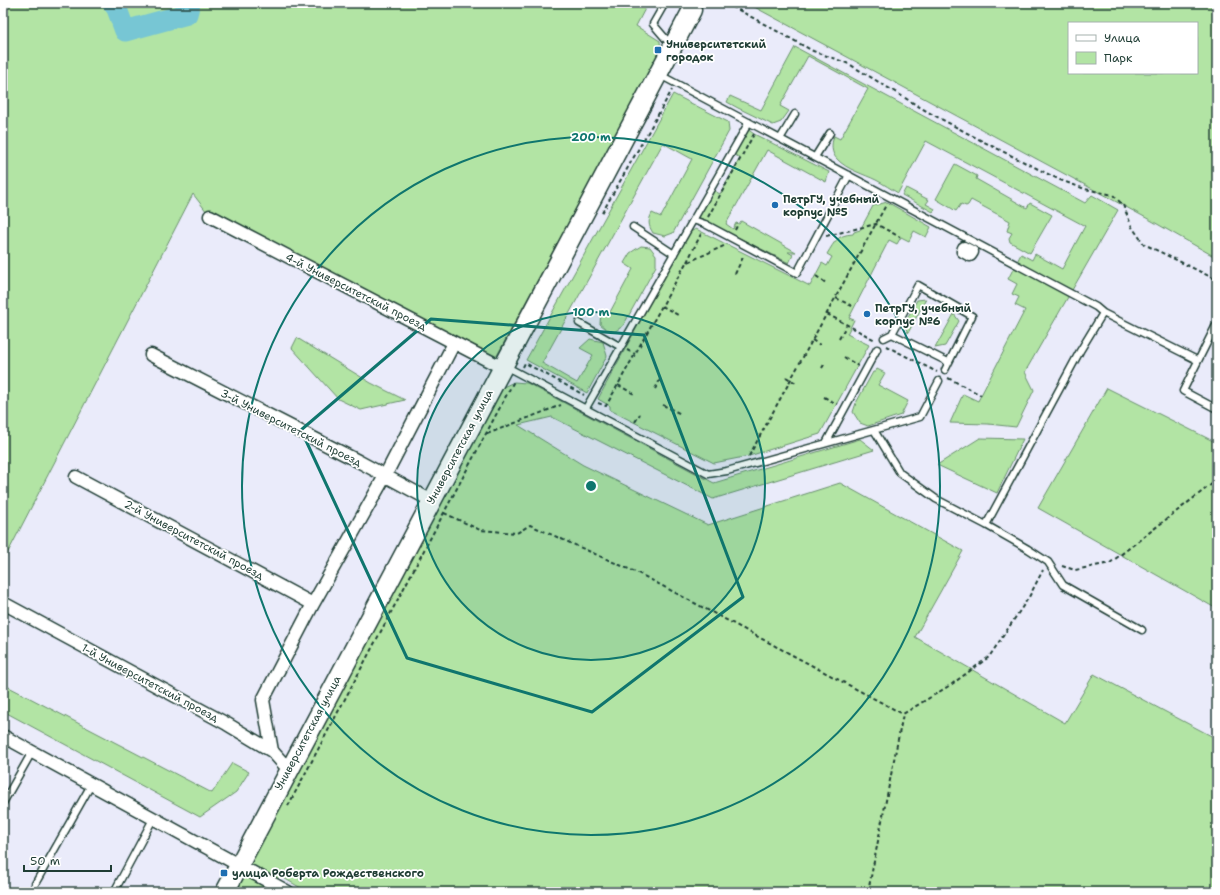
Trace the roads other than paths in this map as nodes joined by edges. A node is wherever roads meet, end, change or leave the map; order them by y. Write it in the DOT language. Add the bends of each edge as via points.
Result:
graph roads {
  1 [pos="665,3"];
  2 [pos="690,5"];
  3 [pos="673,47"];
  4 [pos="658,74"];
  5 [pos="795,114"];
  6 [pos="749,122"];
  7 [pos="830,133"];
  8 [pos="780,139"];
  9 [pos="815,157"];
  10 [pos="849,176"];
  11 [pos="210,216"];
  12 [pos="693,220"];
  13 [pos="633,227"];
  14 [pos="674,254"];
  15 [pos="1103,313"];
  16 [pos="579,323"];
  17 [pos="1217,323"];
  18 [pos="892,334"];
  19 [pos="882,340"];
  20 [pos="454,343"];
  21 [pos="621,347"];
  22 [pos="877,349"];
  23 [pos="150,356"];
  24 [pos="1197,360"];
  25 [pos="948,362"];
  26 [pos="511,366"];
  27 [pos="945,370"];
  28 [pos="939,381"];
  29 [pos="586,408"];
  30 [pos="1217,409"];
  31 [pos="874,430"];
  32 [pos="826,443"];
  33 [pos="385,476"];
  34 [pos="76,477"];
  35 [pos="438,507"];
  36 [pos="986,525"];
  37 [pos="5,604"];
  38 [pos="313,604"];
  39 [pos="1142,630"];
  40 [pos="3,736"];
  41 [pos="272,751"];
  42 [pos="32,752"];
  43 [pos="289,770"];
  44 [pos="91,785"];
  45 [pos="3,803"];
  46 [pos="153,819"];
  47 [pos="239,865"];
  48 [pos="35,884"];
  49 [pos="114,892"];
  50 [pos="225,892"];
  51 [pos="288,892"];
  1 -- 3 [label="lane" via="653,24"];
  2 -- 3 [label="street, Университетская улица"];
  3 -- 4 [label="street, Университетская улица"];
  4 -- 6 [label="lane"];
  4 -- 26 [label="street, Университетская улица"];
  5 -- 8 [label="lane"];
  6 -- 8 [label="lane"];
  6 -- 12 [label="lane"];
  7 -- 9 [label="lane"];
  8 -- 9 [label="lane"];
  9 -- 10 [label="lane"];
  10 -- 12 [label="lane" via="797,273 705,223"];
  10 -- 15 [label="lane" via="1089,303"];
  11 -- 20 [label="street, 4-й Университетский проезд"];
  12 -- 14 [label="lane"];
  13 -- 14 [label="lane"];
  14 -- 21 [label="lane"];
  15 -- 24 [label="lane"];
  15 -- 36 [label="lane"];
  16 -- 21 [label="lane"];
  17 -- 24 [label="lane"];
  18 -- 19 [label="lane"];
  18 -- 25 [label="lane"];
  18 -- 25 [label="lane" via="918,286 972,316"];
  20 -- 26 [label="street, 4-й Университетский проезд"];
  20 -- 33 [label="street"];
  21 -- 29 [label="lane"];
  22 -- 32 [label="lane"];
  23 -- 33 [label="street, 3-й Университетский проезд"];
  24 -- 30 [label="lane" via="1183,391"];
  25 -- 27 [label="lane"];
  26 -- 29 [label="lane"];
  26 -- 35 [label="street, Университетская улица"];
  28 -- 31 [label="lane" via="920,417"];
  29 -- 32 [label="lane" via="708,474"];
  31 -- 32 [label="lane"];
  31 -- 36 [label="lane" via="900,473 936,499"];
  33 -- 35 [label="street, 3-й Университетский проезд"];
  33 -- 38 [label="street"];
  34 -- 38 [label="street, 2-й Университетский проезд"];
  35 -- 43 [label="street, Университетская улица"];
  36 -- 39 [label="lane" via="1048,562 1063,585"];
  37 -- 41 [label="street, 1-й Университетский проезд"];
  38 -- 41 [label="street" via="263,700"];
  40 -- 42 [label="street"];
  41 -- 43 [label="street, 1-й Университетский проезд"];
  42 -- 44 [label="street"];
  42 -- 45 [label="lane"];
  43 -- 47 [label="street, Университетская улица"];
  44 -- 46 [label="street"];
  44 -- 48 [label="lane"];
  46 -- 47 [label="street"];
  46 -- 49 [label="lane"];
  47 -- 50 [label="street, Университетская улица"];
  47 -- 51 [label="street"];
}
